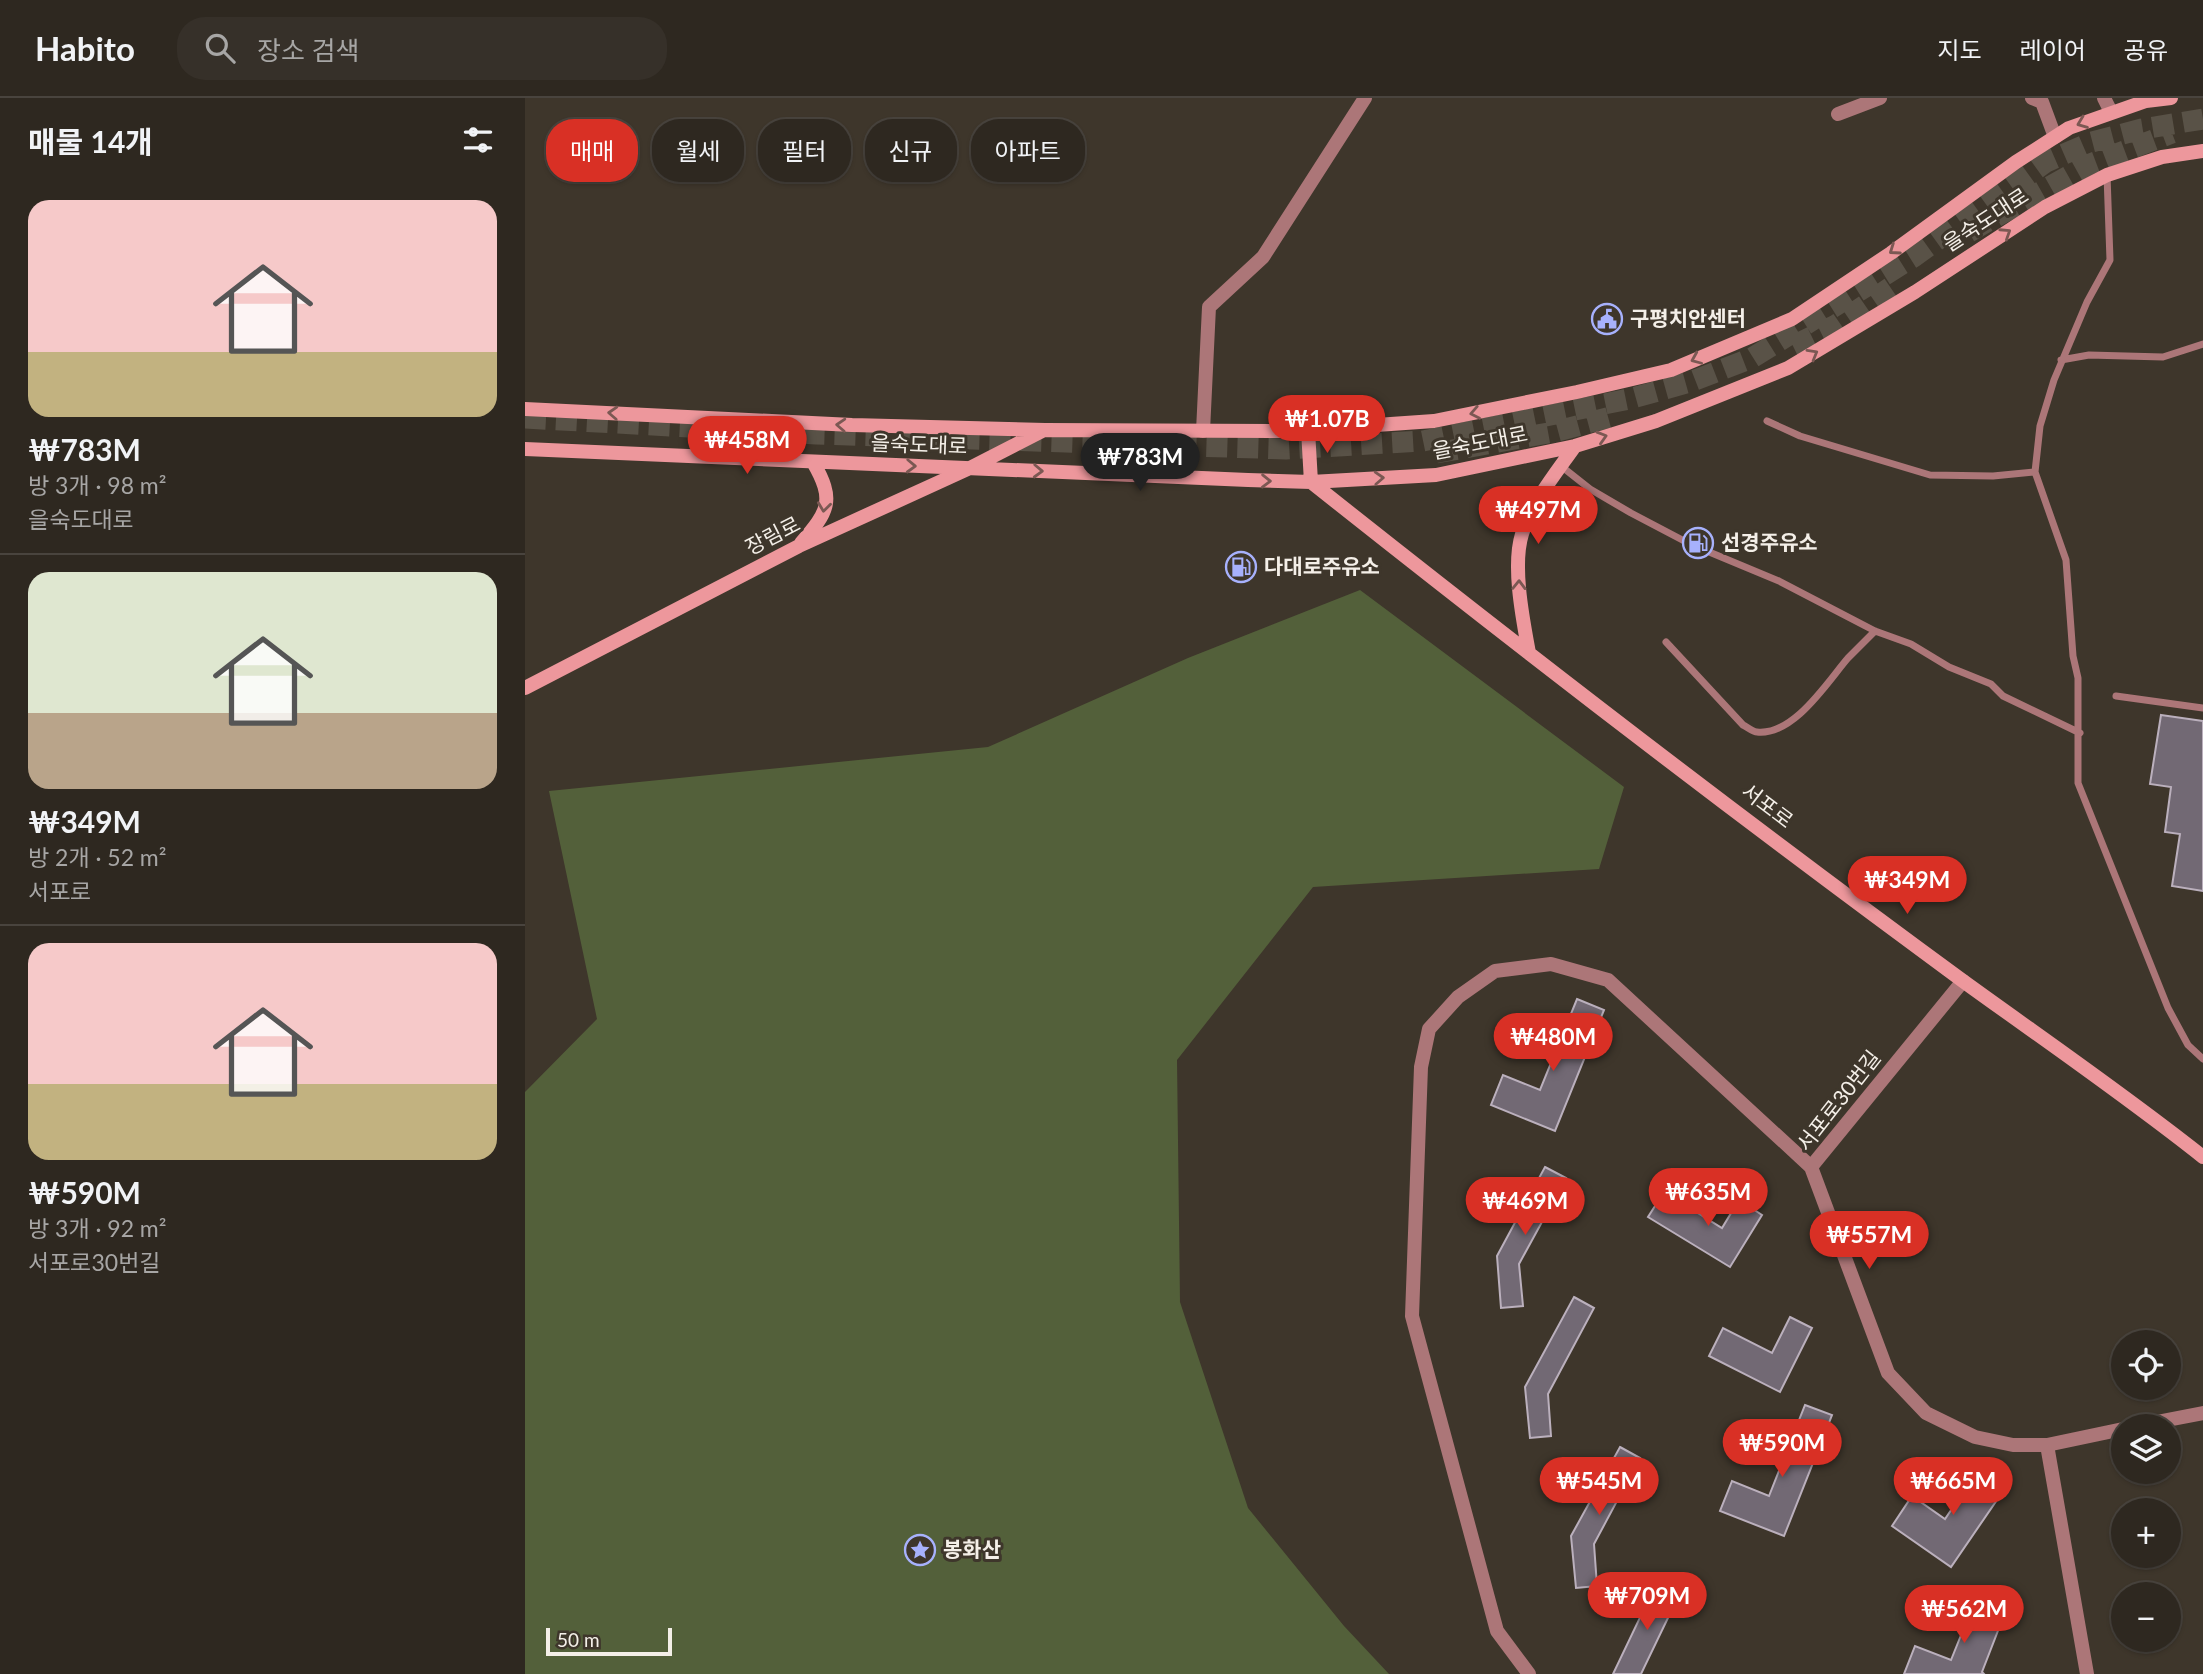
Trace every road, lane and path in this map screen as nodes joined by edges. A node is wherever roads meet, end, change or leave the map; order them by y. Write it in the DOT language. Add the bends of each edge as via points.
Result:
graph roads {
  1 [pos="1365,98"];
  2 [pos="1880,98"];
  3 [pos="2032,98"];
  4 [pos="2104,98"];
  5 [pos="2171,98"];
  6 [pos="2111,112"];
  7 [pos="1838,114"];
  8 [pos="2055,137"];
  9 [pos="2203,150"];
  10 [pos="2107,175"];
  11 [pos="2203,344"];
  12 [pos="2061,360"];
  13 [pos="525,409"];
  14 [pos="1767,421"];
  15 [pos="1045,430"];
  16 [pos="1308,430"];
  17 [pos="1203,431"];
  18 [pos="1575,446"];
  19 [pos="525,449"];
  20 [pos="813,462"];
  21 [pos="1561,466"];
  22 [pos="970,468"];
  23 [pos="2035,472"];
  24 [pos="1311,482"];
  25 [pos="799,546"];
  26 [pos="1875,631"];
  27 [pos="1666,642"];
  28 [pos="1529,653"];
  29 [pos="525,688"];
  30 [pos="2116,696"];
  31 [pos="2203,708"];
  32 [pos="2080,733"];
  33 [pos="1963,981"];
  34 [pos="2203,1059"];
  35 [pos="2203,1157"];
  36 [pos="1811,1167"];
  37 [pos="2203,1413"];
  38 [pos="2181,1417"];
  39 [pos="2111,1432"];
  40 [pos="2047,1445"];
  41 [pos="1529,1674"];
  42 [pos="2087,1674"];
  1 -- 17 [label="street" via="1263,257 1209,307"];
  2 -- 7 [label="street"];
  3 -- 8 [label="street" via="2042,102"];
  4 -- 6 [label="street"];
  5 -- 6 [label="main road, 을숙도대로"];
  6 -- 8 [label="main road, 을숙도대로, one-way"];
  8 -- 16 [label="main road, 을숙도대로, one-way" via="1792,318 1671,370 1434,421"];
  9 -- 10 [label="main road, 을숙도대로" via="2162,157"];
  10 -- 12 [label="lane" via="2110,260"];
  18 -- 10 [label="main road, 을숙도대로, one-way" via="1655,421 1788,368 2045,207"];
  11 -- 12 [label="lane" via="2163,357 2088,355"];
  12 -- 23 [label="lane" via="2040,426"];
  15 -- 13 [label="main road, 을숙도대로, one-way"];
  14 -- 23 [label="lane" via="1800,436 1930,475"];
  15 -- 17 [label="main road, 을숙도대로"];
  15 -- 22 [label="main road, 장림로"];
  16 -- 17 [label="main road, 을숙도대로"];
  16 -- 24 [label="main road"];
  18 -- 21 [label="main road"];
  24 -- 18 [label="main road, 을숙도대로, one-way" via="1436,475"];
  19 -- 20 [label="main road, 을숙도대로"];
  20 -- 22 [label="main road, 을숙도대로, one-way"];
  20 -- 25 [label="main road, one-way" via="827,485 824,517"];
  21 -- 26 [label="lane" via="1631,513"];
  28 -- 21 [label="main road, one-way" via="1518,594 1521,536"];
  22 -- 24 [label="main road, 을숙도대로, one-way"];
  22 -- 25 [label="main road, 장림로"];
  23 -- 32 [label="lane" via="2066,560"];
  24 -- 28 [label="main road, 서포로"];
  25 -- 29 [label="main road, 장림로"];
  26 -- 27 [label="lane" via="1820,696 1791,720 1756,732 1743,725"];
  26 -- 32 [label="lane" via="1911,644"];
  28 -- 33 [label="main road, 서포로"];
  30 -- 31 [label="lane"];
  32 -- 34 [label="lane" via="2078,783 2094,827 2168,1008 2188,1045"];
  33 -- 35 [label="main road, 서포로" via="2125,1095"];
  33 -- 36 [label="street, 서포로30번길"];
  36 -- 40 [label="street, 서포로30번길" via="1888,1373 1926,1413 1975,1437 2013,1445"];
  36 -- 41 [label="street" via="1608,979 1551,964 1495,971 1458,997 1429,1029 1420,1067 1412,1316 1497,1631"];
  37 -- 38 [label="street"];
  39 -- 40 [label="street, 서포로30번길"];
  40 -- 42 [label="street"];
}
